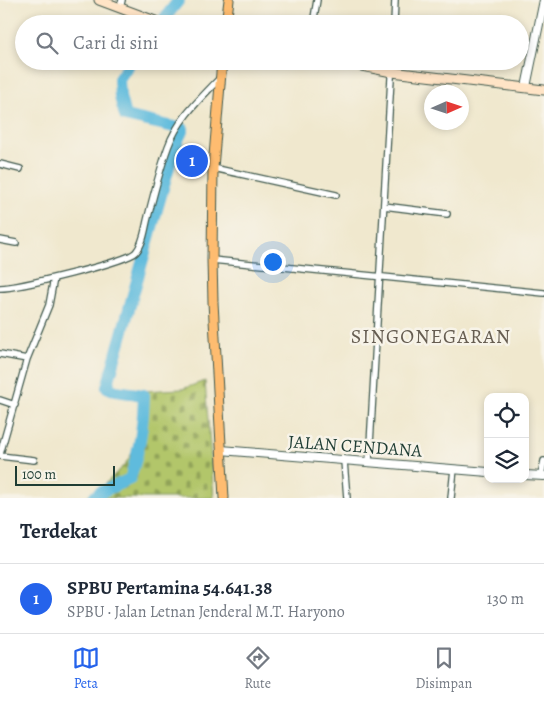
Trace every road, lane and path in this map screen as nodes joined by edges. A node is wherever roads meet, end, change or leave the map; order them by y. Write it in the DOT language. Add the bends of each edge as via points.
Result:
graph roads {
  1 [pos="100,0"];
  2 [pos="228,0"];
  3 [pos="317,0"];
  4 [pos="395,0"];
  5 [pos="544,0"];
  6 [pos="121,4"];
  7 [pos="143,15"];
  8 [pos="227,15"];
  9 [pos="314,15"];
  10 [pos="394,15"];
  11 [pos="221,70"];
  12 [pos="382,70"];
  13 [pos="392,72"];
  14 [pos="220,78"];
  15 [pos="526,87"];
  16 [pos="544,90"];
  17 [pos="0,164"];
  18 [pos="213,168"];
  19 [pos="20,169"];
  20 [pos="336,195"];
  21 [pos="384,206"];
  22 [pos="447,214"];
  23 [pos="0,240"];
  24 [pos="16,243"];
  25 [pos="212,260"];
  26 [pos="379,277"];
  27 [pos="54,278"];
  28 [pos="0,288"];
  29 [pos="544,293"];
  30 [pos="0,354"];
  31 [pos="27,359"];
  32 [pos="0,400"];
  33 [pos="15,405"];
  34 [pos="221,450"];
  35 [pos="0,453"];
  36 [pos="34,460"];
  37 [pos="344,461"];
  38 [pos="544,461"];
  39 [pos="369,462"];
  40 [pos="454,469"];
  41 [pos="484,472"];
  42 [pos="529,475"];
  43 [pos="542,476"];
  44 [pos="224,498"];
  45 [pos="347,498"];
  46 [pos="451,498"];
  1 -- 6 [label="main road"];
  2 -- 8 [label="main road"];
  3 -- 9 [label="street"];
  4 -- 10 [label="street"];
  5 -- 15 [label="street"];
  6 -- 7 [label="main road"];
  11 -- 14 [label="main road"];
  12 -- 13 [label="main road"];
  13 -- 15 [label="main road"];
  13 -- 21 [label="street"];
  14 -- 18 [label="main road"];
  14 -- 27 [label="street" via="177,127 164,157 143,238 136,252 126,259"];
  15 -- 16 [label="main road"];
  17 -- 19 [label="street"];
  18 -- 20 [label="street"];
  18 -- 25 [label="main road"];
  21 -- 22 [label="street"];
  21 -- 26 [label="street"];
  23 -- 24 [label="street"];
  25 -- 26 [label="street"];
  25 -- 34 [label="main road"];
  26 -- 29 [label="street"];
  26 -- 39 [label="street"];
  27 -- 28 [label="street"];
  27 -- 31 [label="street" via="49,305"];
  30 -- 31 [label="street"];
  31 -- 33 [label="street"];
  32 -- 33 [label="street"];
  33 -- 35 [label="street"];
  34 -- 37 [label="street, JALAN CENDANA"];
  34 -- 44 [label="main road"];
  35 -- 36 [label="street"];
  37 -- 39 [label="street, JALAN CENDANA"];
  37 -- 45 [label="street"];
  38 -- 43 [label="street"];
  39 -- 40 [label="street, JALAN CENDANA"];
  40 -- 41 [label="street, JALAN CENDANA"];
  40 -- 46 [label="street"];
  42 -- 43 [label="street"];
}
